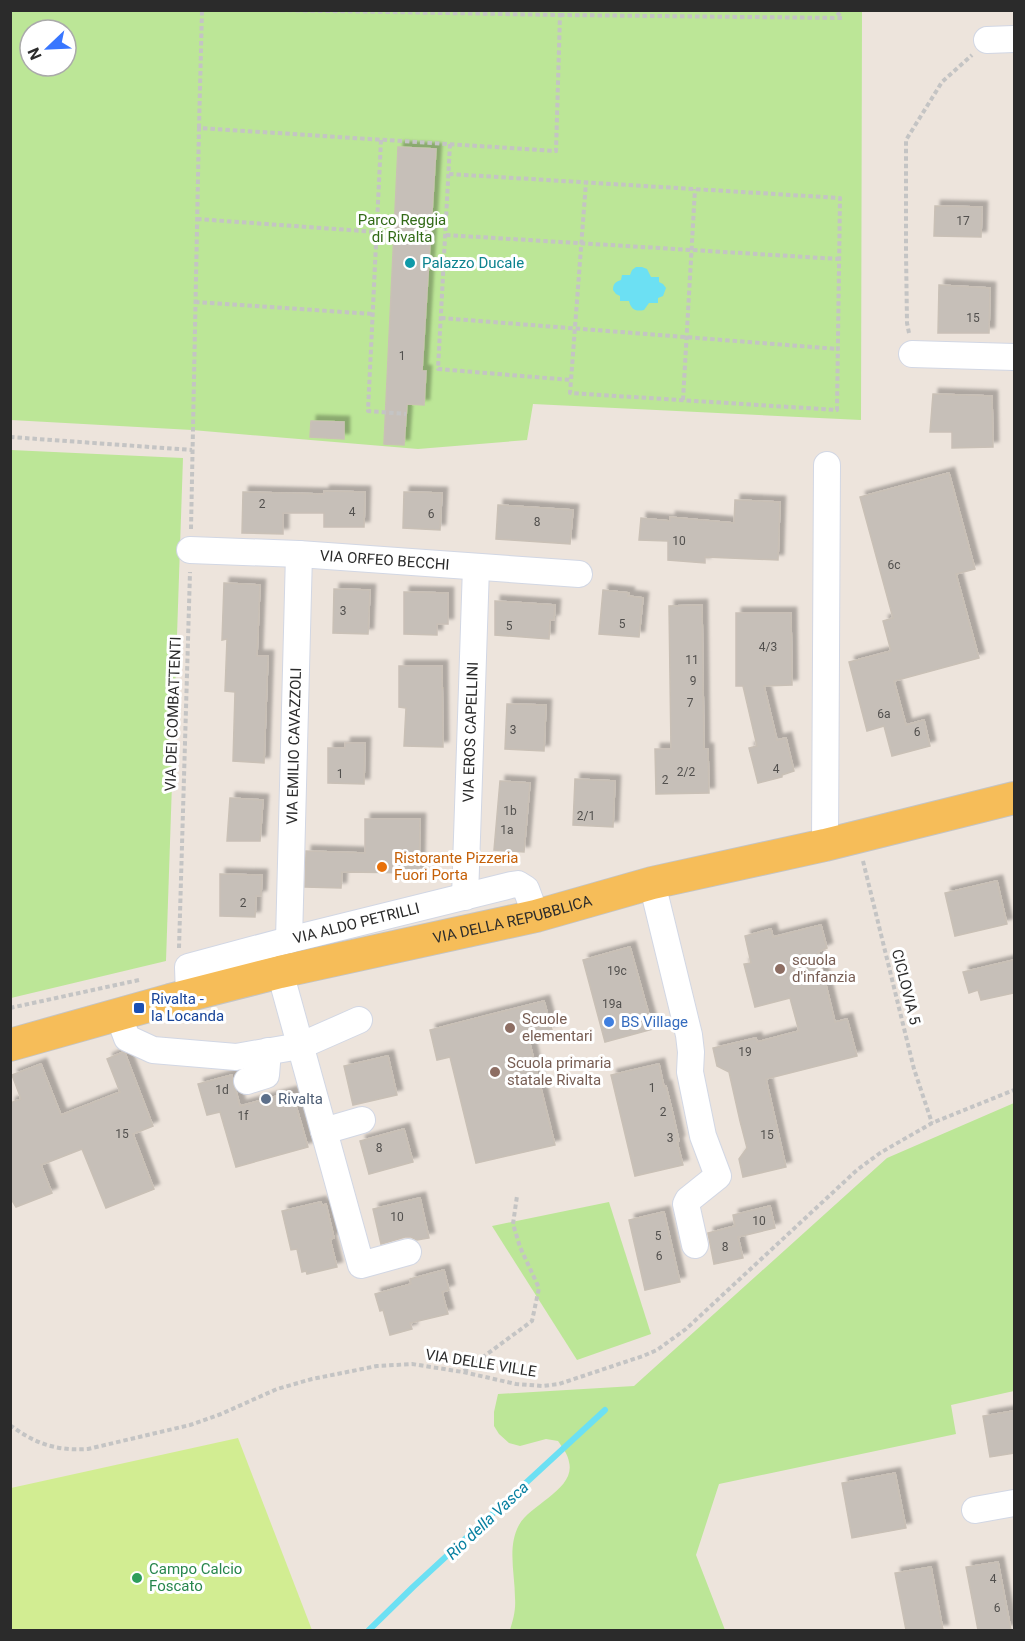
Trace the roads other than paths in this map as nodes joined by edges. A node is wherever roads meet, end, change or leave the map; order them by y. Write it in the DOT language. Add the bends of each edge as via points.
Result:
graph roads {
  1 [pos="1014,39"];
  2 [pos="987,40"];
  3 [pos="912,354"];
  4 [pos="1014,357"];
  5 [pos="827,465"];
  6 [pos="190,550"];
  7 [pos="299,554"];
  8 [pos="476,567"];
  9 [pos="579,574"];
  10 [pos="1014,798"];
  11 [pos="825,845"];
  12 [pos="652,883"];
  13 [pos="465,897"];
  14 [pos="536,916"];
  15 [pos="289,940"];
  16 [pos="280,972"];
  17 [pos="189,995"];
  18 [pos="359,1020"];
  19 [pos="122,1026"];
  20 [pos="10,1045"];
  21 [pos="300,1046"];
  22 [pos="268,1051"];
  23 [pos="247,1081"];
  24 [pos="362,1120"];
  25 [pos="324,1131"];
  26 [pos="695,1245"];
  27 [pos="408,1252"];
  28 [pos="1014,1503"];
  29 [pos="975,1510"];
  1 -- 2 [label="street"];
  3 -- 4 [label="street"];
  5 -- 11 [label="street"];
  6 -- 7 [label="street, VIA ORFEO BECCHI"];
  7 -- 8 [label="street, VIA ORFEO BECCHI"];
  7 -- 15 [label="street, VIA EMILIO CAVAZZOLI"];
  8 -- 9 [label="street, VIA ORFEO BECCHI"];
  8 -- 13 [label="street, VIA EROS CAPELLINI"];
  10 -- 11 [label="main road, VIA DELLA REPUBBLICA"];
  11 -- 12 [label="main road, VIA DELLA REPUBBLICA"];
  12 -- 14 [label="main road, VIA DELLA REPUBBLICA"];
  12 -- 26 [label="street" via="689,1035 690,1072 703,1136 718,1176 686,1204"];
  13 -- 14 [label="street, VIA ALDO PETRILLI" via="518,884 526,890"];
  13 -- 15 [label="street, VIA ALDO PETRILLI"];
  14 -- 16 [label="main road, VIA DELLA REPUBBLICA"];
  15 -- 17 [label="street, VIA ALDO PETRILLI" via="188,968"];
  16 -- 17 [label="main road, VIA DELLA REPUBBLICA"];
  16 -- 21 [label="street"];
  17 -- 19 [label="main road, VIA DELLA REPUBBLICA"];
  18 -- 21 [label="street"];
  19 -- 20 [label="main road, VIA DELLA REPUBBLICA"];
  19 -- 22 [label="street" via="153,1050 236,1057"];
  21 -- 22 [label="street"];
  21 -- 25 [label="street"];
  22 -- 23 [label="street" via="266,1075"];
  24 -- 25 [label="street"];
  25 -- 27 [label="street" via="361,1265"];
  28 -- 29 [label="street"];
}
